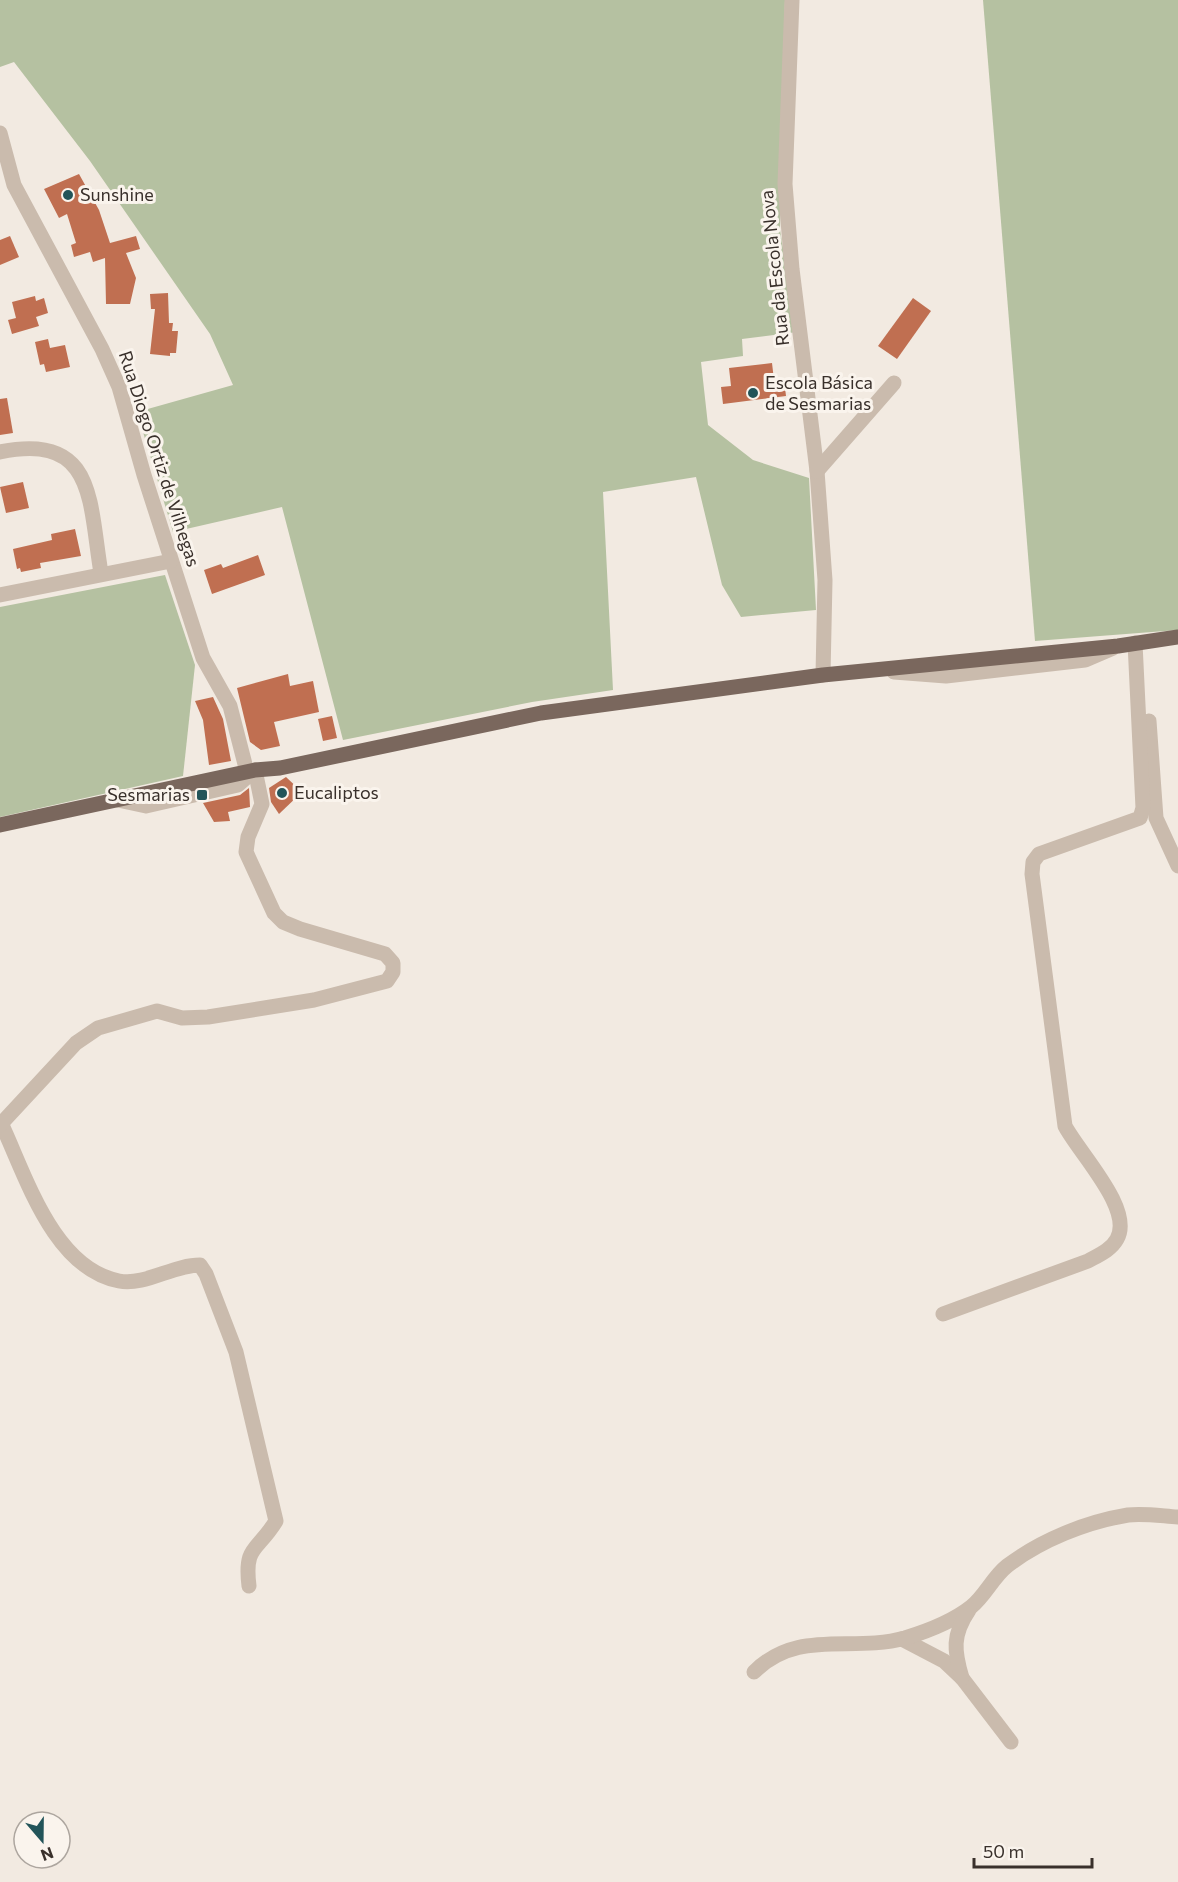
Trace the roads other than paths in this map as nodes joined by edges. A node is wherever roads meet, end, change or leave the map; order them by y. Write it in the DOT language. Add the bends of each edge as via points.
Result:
graph roads {
  1 [pos="792,0"];
  2 [pos="0,133"];
  3 [pos="894,383"];
  4 [pos="0,452"];
  5 [pos="817,471"];
  6 [pos="171,561"];
  7 [pos="101,573"];
  8 [pos="0,595"];
  9 [pos="1178,637"];
  10 [pos="1140,643"];
  11 [pos="823,675"];
  12 [pos="251,771"];
  13 [pos="0,825"];
  14 [pos="1178,866"];
  15 [pos="1,1124"];
  16 [pos="943,1314"];
  17 [pos="1178,1516"];
  18 [pos="249,1587"];
  19 [pos="971,1607"];
  20 [pos="902,1639"];
  21 [pos="754,1672"];
  22 [pos="962,1678"];
  23 [pos="1011,1742"];
  1 -- 5 [label="street, Rua da Escola Nova" via="785,184"];
  2 -- 6 [label="street, Rua Diogo Ortiz de Vilhegas" via="14,185 102,349 118,387"];
  3 -- 5 [label="street"];
  4 -- 7 [label="street" via="27,446 51,449 74,464 86,487"];
  5 -- 11 [label="street, Rua da Escola Nova" via="825,580"];
  6 -- 7 [label="street"];
  6 -- 12 [label="street, Rua Diogo Ortiz de Vilhegas" via="203,658 230,706"];
  7 -- 8 [label="street"];
  9 -- 10 [label="main road"];
  10 -- 11 [label="main road"];
  10 -- 14 [label="street" via="1156,818"];
  10 -- 16 [label="street" via="1140,818 1039,854 1033,862 1032,874 1065,1126 1115,1202 1121,1219 1118,1238 1088,1261"];
  11 -- 12 [label="main road" via="541,713"];
  12 -- 13 [label="main road"];
  12 -- 15 [label="street, Rua Diogo Ortiz de Vilhegas" via="262,804 246,852 274,913 300,929 385,954 393,963 387,981 314,999 208,1017 182,1018 157,1011 98,1028 76,1043"];
  15 -- 18 [label="street" via="52,1232 66,1251 86,1266 118,1281 136,1280 186,1265 200,1265 206,1274 236,1352 276,1521 246,1563"];
  17 -- 19 [label="street" via="1129,1515 1060,1534 1006,1567"];
  19 -- 20 [label="street" via="936,1628"];
  19 -- 22 [label="street" via="960,1624 954,1652"];
  20 -- 21 [label="street" via="801,1645 769,1658"];
  20 -- 22 [label="street" via="944,1661"];
  22 -- 23 [label="street"];
}
